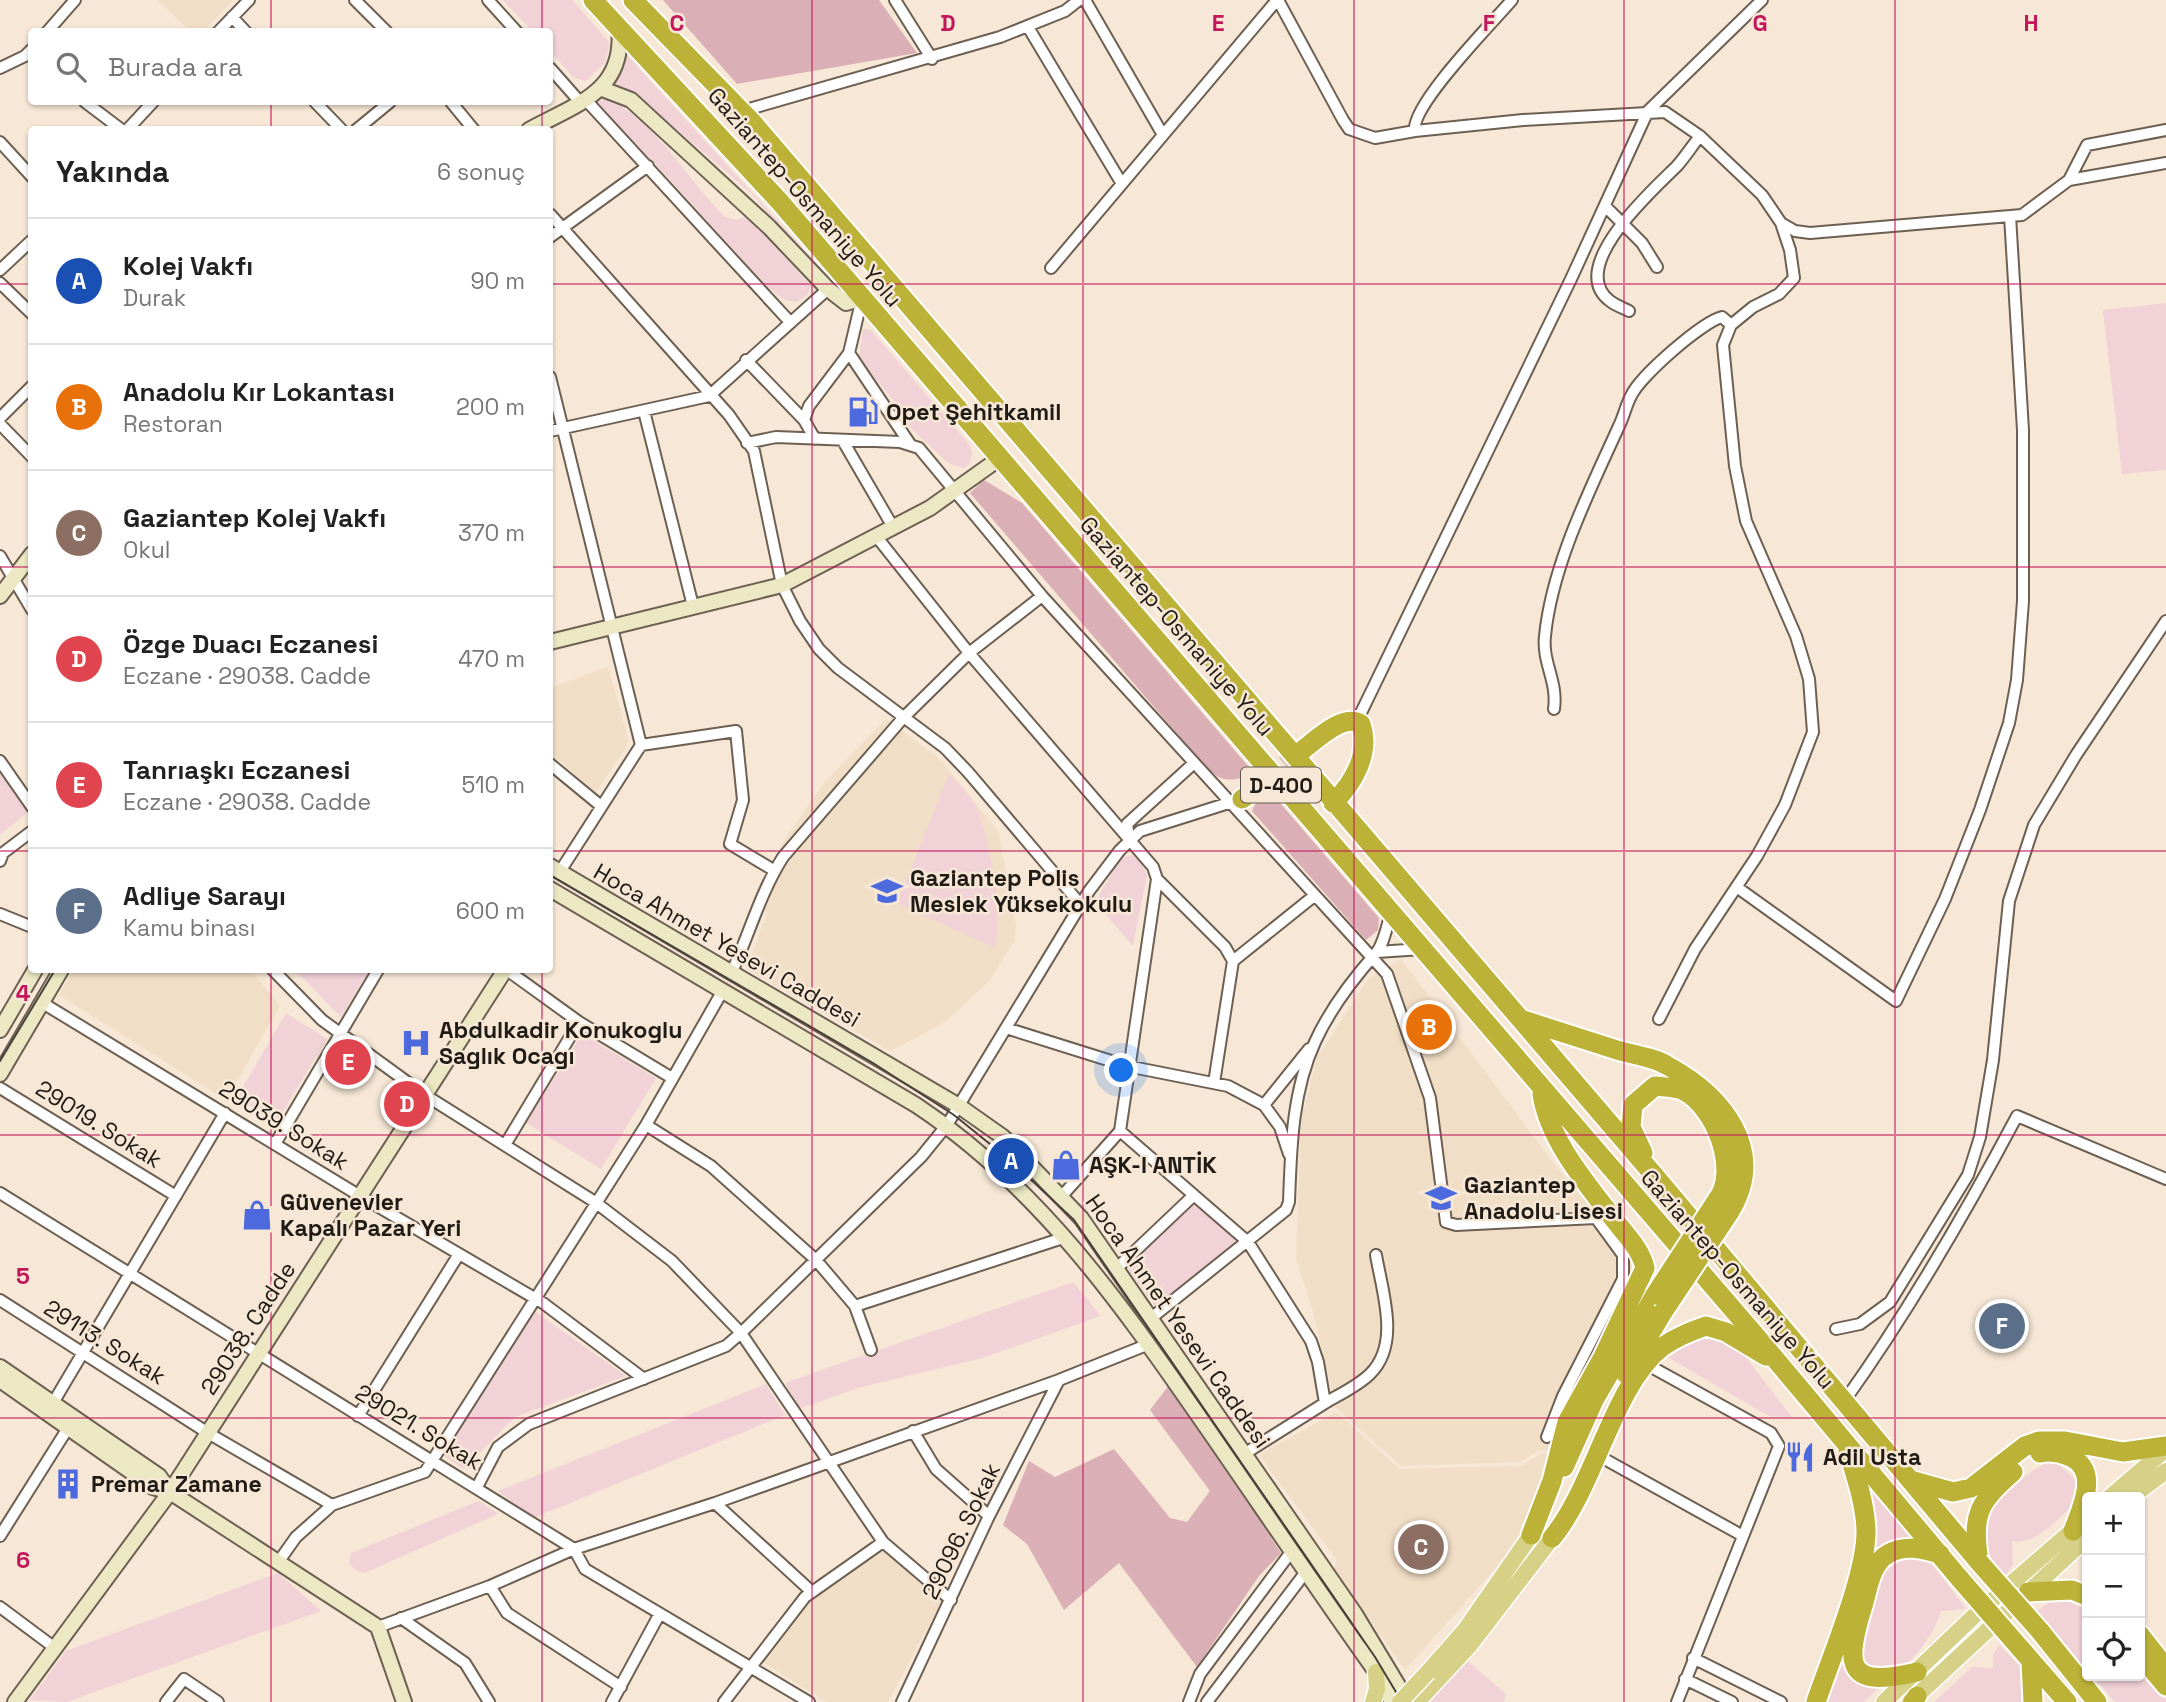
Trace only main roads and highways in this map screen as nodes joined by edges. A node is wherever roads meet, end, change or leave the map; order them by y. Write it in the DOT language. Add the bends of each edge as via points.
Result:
graph roads {
  1 [pos="593,0"];
  2 [pos="633,0"];
  3 [pos="1300,752"];
  4 [pos="1263,784"];
  5 [pos="1236,801"];
  6 [pos="1333,803"];
  7 [pos="1519,1019"];
  8 [pos="1541,1087"];
  9 [pos="1659,1181"];
  10 [pos="1723,1206"];
  11 [pos="1659,1303"];
  12 [pos="1781,1365"];
  13 [pos="1844,1440"];
  14 [pos="2166,1447"];
  15 [pos="2166,1471"];
  16 [pos="1909,1479"];
  17 [pos="2087,1492"];
  18 [pos="2116,1492"];
  19 [pos="2138,1492"];
  20 [pos="2082,1529"];
  21 [pos="1531,1535"];
  22 [pos="1552,1538"];
  23 [pos="1940,1554"];
  24 [pos="1979,1562"];
  25 [pos="2028,1592"];
  26 [pos="2082,1594"];
  27 [pos="2145,1641"];
  28 [pos="2026,1654"];
  29 [pos="2145,1660"];
  30 [pos="2166,1668"];
  31 [pos="1376,1672"];
  32 [pos="1917,1672"];
  33 [pos="1434,1674"];
  34 [pos="2166,1686"];
  35 [pos="1913,1700"];
  36 [pos="1373,1702"];
  37 [pos="1400,1702"];
  38 [pos="1417,1702"];
  39 [pos="1816,1702"];
  40 [pos="1884,1702"];
  41 [pos="2033,1702"];
  42 [pos="2067,1702"];
  43 [pos="2097,1702"];
  1 -- 8 [label="highway, Gaziantep-Osmaniye Yolu / D-400" via="780,202"];
  2 -- 6 [label="highway, Gaziantep-Osmaniye Yolu / D-400" via="742,111"];
  3 -- 6 [label="highway" via="1339,724 1357,721 1363,732 1359,768"];
  4 -- 5 [label="highway"];
  6 -- 7 [label="highway, Gaziantep-Osmaniye Yolu / D-400"];
  7 -- 9 [label="highway, Gaziantep-Osmaniye Yolu / D-400"];
  7 -- 10 [label="highway" via="1667,1064 1709,1094 1724,1110 1744,1156 1741,1194"];
  8 -- 12 [label="highway, Gaziantep-Osmaniye Yolu / D-400"];
  8 -- 21 [label="highway" via="1544,1109 1576,1168 1633,1244 1645,1268 1567,1422 1552,1481"];
  9 -- 10 [label="highway" via="1635,1137 1630,1115 1633,1105 1655,1086 1682,1090 1702,1107 1723,1146 1728,1168"];
  9 -- 16 [label="highway, Gaziantep-Osmaniye Yolu / D-400"];
  10 -- 11 [label="highway, bridge"];
  11 -- 21 [label="highway" via="1594,1400"];
  11 -- 22 [label="highway" via="1601,1421"];
  12 -- 13 [label="highway, Gaziantep-Osmaniye Yolu / D-400"];
  12 -- 22 [label="highway" via="1726,1332 1706,1326 1661,1348 1617,1411 1600,1456 1567,1520"];
  13 -- 23 [label="highway, Gaziantep-Osmaniye Yolu / D-400"];
  13 -- 39 [label="highway" via="1863,1502 1863,1562"];
  14 -- 16 [label="highway" via="2123,1452 2039,1441 2025,1446 1971,1488 1953,1492"];
  14 -- 18 [label="main road"];
  15 -- 19 [label="main road"];
  16 -- 24 [label="highway, Gaziantep-Osmaniye Yolu / D-400"];
  17 -- 24 [label="highway" via="2088,1483 2076,1459 2042,1452 2026,1459 1985,1497 1975,1536"];
  20 -- 25 [label="main road"];
  20 -- 32 [label="main road" via="1974,1616"];
  21 -- 33 [label="main road"];
  22 -- 33 [label="main road" via="1470,1645"];
  23 -- 28 [label="highway, Gaziantep-Osmaniye Yolu / D-400, bridge"];
  23 -- 32 [label="highway" via="1919,1548 1885,1555 1875,1566 1851,1645 1857,1670 1867,1677"];
  24 -- 43 [label="highway, bridge"];
  25 -- 26 [label="highway" via="2072,1590"];
  25 -- 35 [label="main road"];
  27 -- 30 [label="highway"];
  28 -- 41 [label="highway"];
  28 -- 42 [label="highway"];
  29 -- 34 [label="highway"];
  31 -- 36 [label="main road"];
  32 -- 40 [label="main road"];
  33 -- 37 [label="main road, bridge"];
  33 -- 38 [label="main road"];
}
